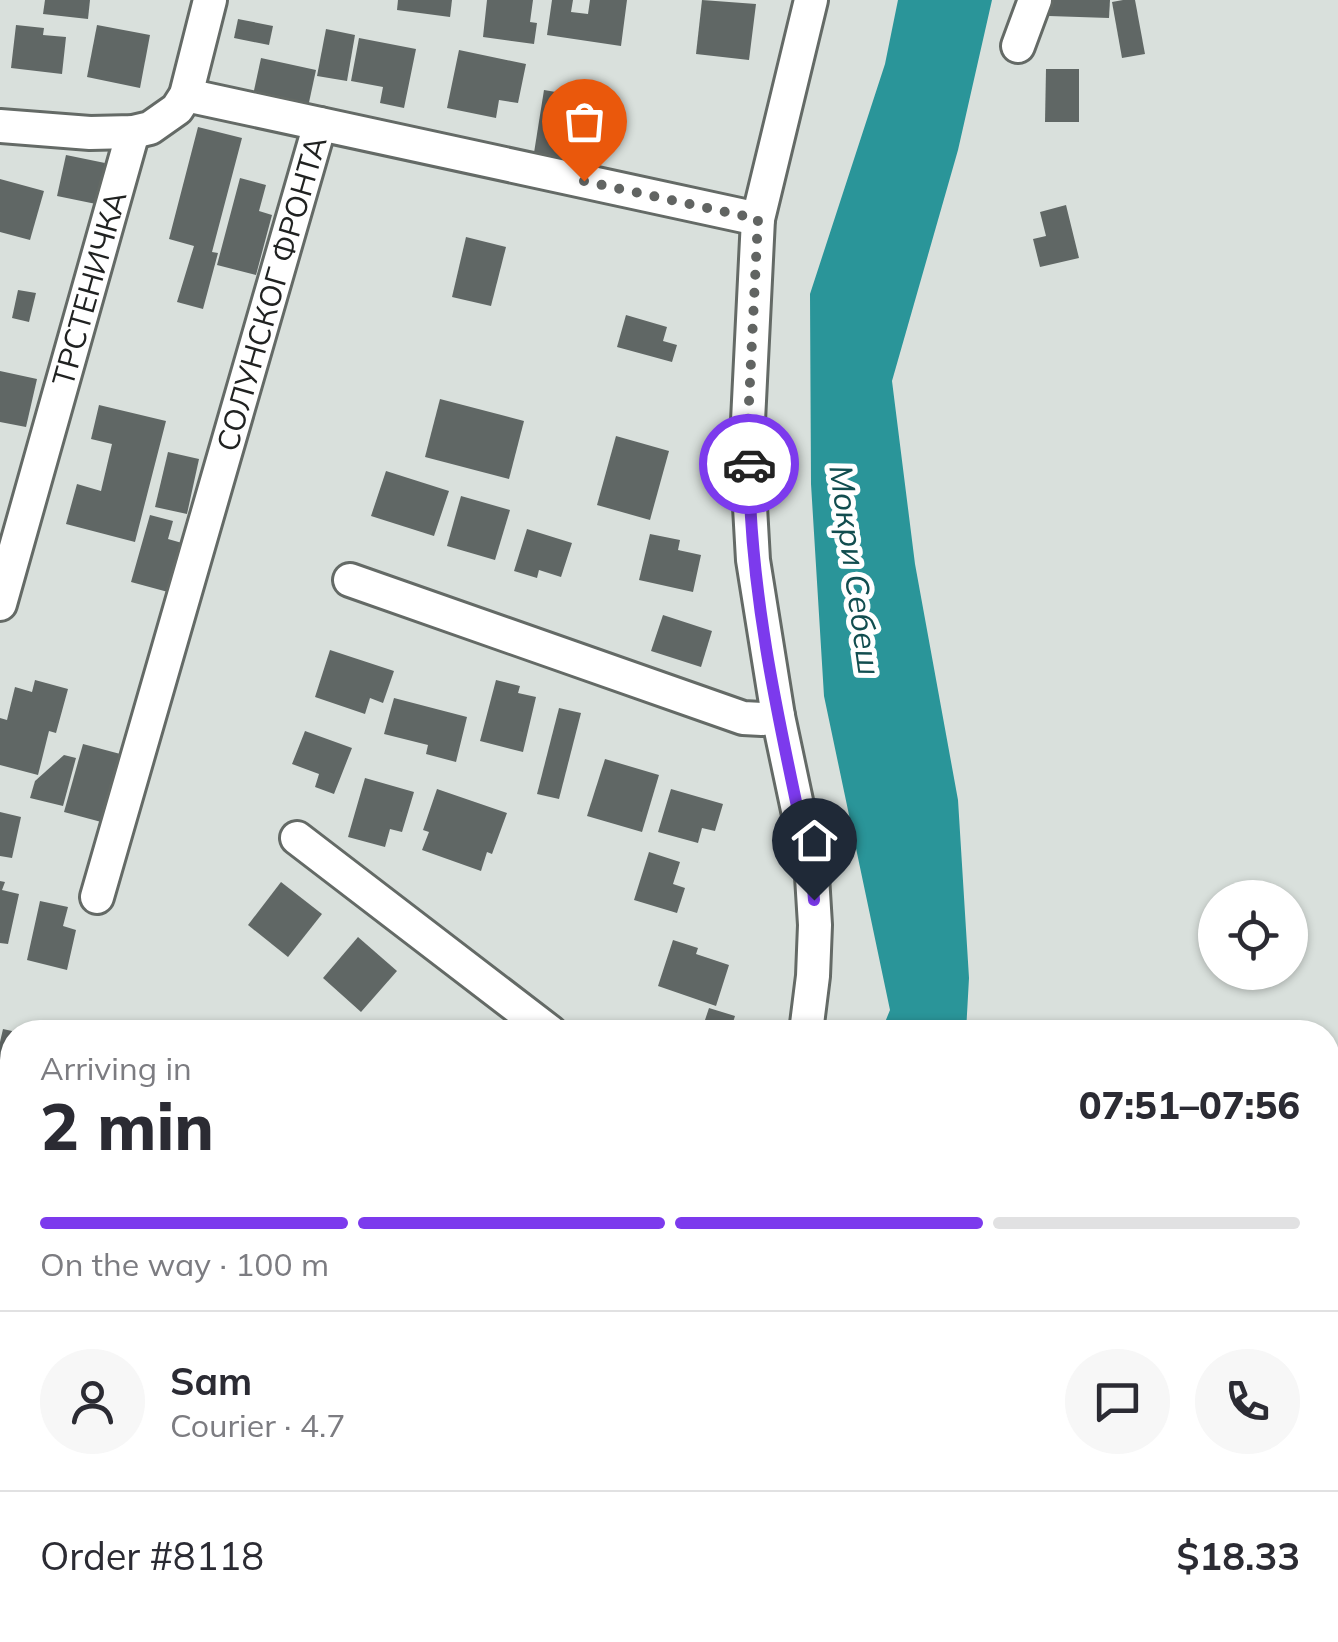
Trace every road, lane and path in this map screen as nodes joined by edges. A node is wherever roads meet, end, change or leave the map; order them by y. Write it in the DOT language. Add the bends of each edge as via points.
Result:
graph roads {
  1 [pos="210,0"];
  2 [pos="811,0"];
  3 [pos="1035,0"];
  4 [pos="1018,46"];
  5 [pos="186,95"];
  6 [pos="320,124"];
  7 [pos="0,126"];
  8 [pos="133,132"];
  9 [pos="758,219"];
  10 [pos="350,580"];
  11 [pos="0,604"];
  12 [pos="778,716"];
  13 [pos="297,838"];
  14 [pos="97,897"];
  15 [pos="534,1020"];
  16 [pos="808,1020"];
  1 -- 5 [label="street"];
  2 -- 9 [label="street"];
  3 -- 4 [label="street"];
  5 -- 6 [label="street"];
  5 -- 8 [label="street" via="165,119"];
  6 -- 9 [label="street, СОЛУНСКОГ ФРОНТА"];
  6 -- 14 [label="street, СОЛУНСКОГ ФРОНТА"];
  7 -- 8 [label="street"];
  8 -- 11 [label="street, ТРСТЕНИЧКА"];
  9 -- 12 [label="street" via="749,489 753,560"];
  10 -- 12 [label="street" via="743,718"];
  12 -- 16 [label="street" via="812,876"];
  13 -- 15 [label="street"];
}
